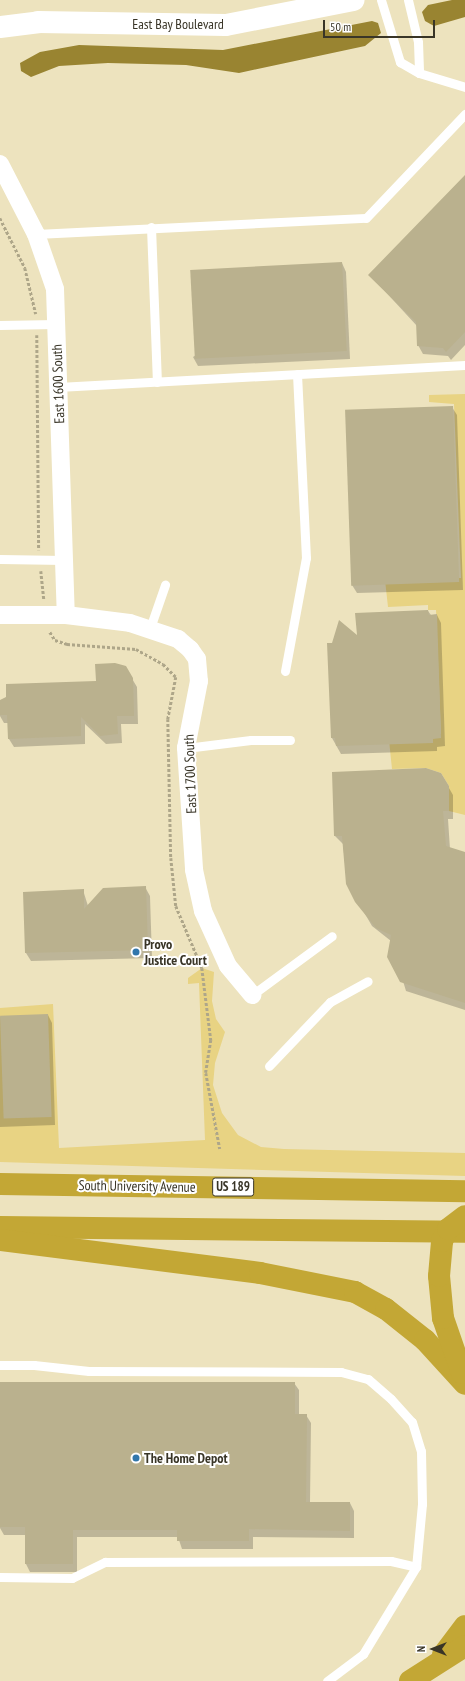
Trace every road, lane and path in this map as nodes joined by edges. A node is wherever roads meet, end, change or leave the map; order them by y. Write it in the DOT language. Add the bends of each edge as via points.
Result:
graph roads {
  1 [pos="354,0"];
  2 [pos="381,0"];
  3 [pos="408,0"];
  4 [pos="0,27"];
  5 [pos="419,73"];
  6 [pos="465,87"];
  7 [pos="465,114"];
  8 [pos="0,164"];
  9 [pos="0,218"];
  10 [pos="151,227"];
  11 [pos="36,234"];
  12 [pos="36,324"];
  13 [pos="56,324"];
  14 [pos="0,325"];
  15 [pos="465,365"];
  16 [pos="297,374"];
  17 [pos="157,382"];
  18 [pos="58,387"];
  19 [pos="0,559"];
  20 [pos="39,560"];
  21 [pos="64,560"];
  22 [pos="165,585"];
  23 [pos="0,615"];
  24 [pos="45,615"];
  25 [pos="66,615"];
  26 [pos="150,628"];
  27 [pos="285,671"];
  28 [pos="290,740"];
  29 [pos="186,748"];
  30 [pos="332,936"];
  31 [pos="368,981"];
  32 [pos="252,995"];
  33 [pos="270,1066"];
  34 [pos="220,1150"];
  35 [pos="0,1184"];
  36 [pos="465,1191"];
  37 [pos="465,1216"];
  38 [pos="0,1227"];
  39 [pos="459,1230"];
  40 [pos="0,1240"];
  41 [pos="0,1365"];
  42 [pos="465,1381"];
  43 [pos="465,1384"];
  44 [pos="416,1567"];
  45 [pos="0,1577"];
  46 [pos="465,1626"];
  47 [pos="465,1646"];
  48 [pos="435,1664"];
  49 [pos="327,1681"];
  50 [pos="410,1681"];
  1 -- 4 [label="street, East Bay Boulevard" via="226,25 38,22"];
  2 -- 5 [label="lane" via="400,62"];
  3 -- 5 [label="lane" via="418,42"];
  5 -- 6 [label="lane"];
  7 -- 10 [label="lane" via="366,218"];
  8 -- 11 [label="street, East 1600 South"];
  9 -- 12 [label="path" via="24,268 35,301"];
  10 -- 11 [label="lane"];
  10 -- 17 [label="lane"];
  11 -- 13 [label="street, East 1600 South" via="54,289"];
  12 -- 13 [label="lane"];
  12 -- 14 [label="lane"];
  12 -- 20 [label="path"];
  13 -- 18 [label="street, East 1600 South"];
  15 -- 16 [label="lane"];
  16 -- 17 [label="lane"];
  16 -- 27 [label="lane" via="306,558"];
  17 -- 18 [label="lane"];
  18 -- 21 [label="street, East 1600 South"];
  19 -- 20 [label="lane"];
  20 -- 21 [label="lane"];
  20 -- 24 [label="path"];
  21 -- 25 [label="street, East 1600 South"];
  22 -- 26 [label="lane"];
  23 -- 24 [label="street, East 1700 South"];
  24 -- 25 [label="street, East 1700 South"];
  24 -- 34 [label="path" via="55,640 136,649 163,664 176,677 168,719 171,858 176,906 202,968 211,1040 206,1073"];
  25 -- 26 [label="street, East 1700 South"];
  26 -- 29 [label="street, East 1700 South" via="178,639 197,659 199,681"];
  28 -- 29 [label="lane" via="251,740"];
  29 -- 32 [label="street, East 1700 South" via="194,870 202,911 228,966"];
  30 -- 32 [label="lane"];
  31 -- 33 [label="lane" via="330,1002"];
  35 -- 36 [label="highway, South University Avenue / US 189"];
  37 -- 39 [label="highway"];
  38 -- 39 [label="highway"];
  39 -- 42 [label="highway" via="440,1254 439,1296 443,1318"];
  40 -- 43 [label="highway" via="260,1273 355,1292 386,1309 425,1340"];
  41 -- 44 [label="lane" via="89,1371 341,1372 368,1379 412,1422 421,1451 422,1504"];
  44 -- 45 [label="lane" via="392,1561 105,1562 72,1578"];
  44 -- 49 [label="lane" via="363,1654"];
  46 -- 48 [label="highway"];
  47 -- 48 [label="highway"];
  48 -- 50 [label="highway"];
}
